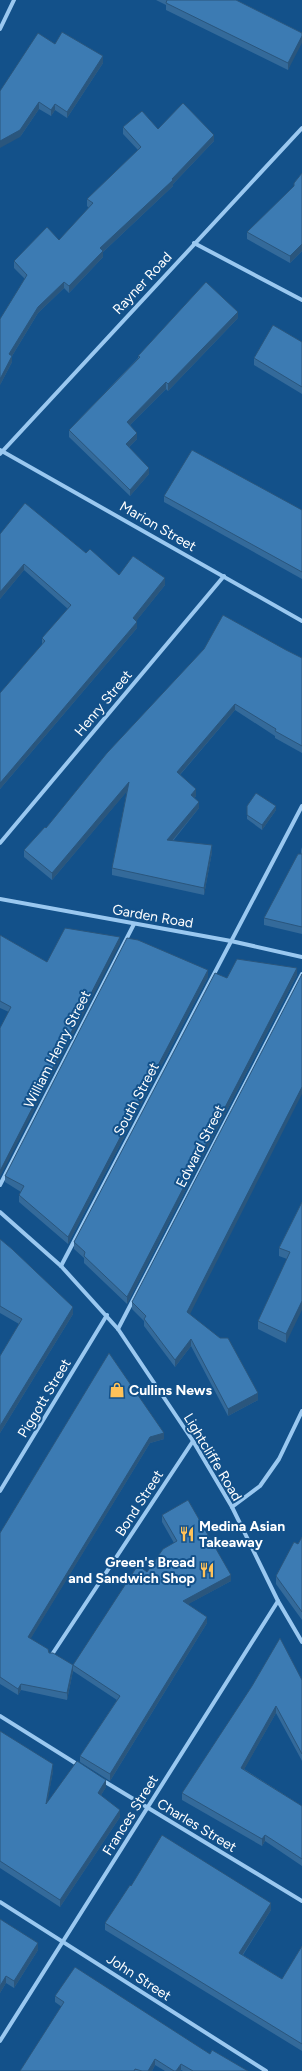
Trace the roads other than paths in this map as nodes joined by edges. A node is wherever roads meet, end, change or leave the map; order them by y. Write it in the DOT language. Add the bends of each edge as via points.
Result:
graph roads {
  1 [pos="14,0"];
  2 [pos="0,29"];
  3 [pos="302,128"];
  4 [pos="194,243"];
  5 [pos="302,300"];
  6 [pos="1,452"];
  7 [pos="224,576"];
  8 [pos="302,621"];
  9 [pos="302,806"];
  10 [pos="0,843"];
  11 [pos="0,899"];
  12 [pos="134,924"];
  13 [pos="231,941"];
  14 [pos="302,957"];
  15 [pos="302,974"];
  16 [pos="0,1185"];
  17 [pos="0,1212"];
  18 [pos="61,1266"];
  19 [pos="107,1315"];
  20 [pos="118,1329"];
  21 [pos="302,1411"];
  22 [pos="193,1441"];
  23 [pos="0,1491"];
  24 [pos="232,1508"];
  25 [pos="278,1601"];
  26 [pos="302,1642"];
  27 [pos="51,1656"];
  28 [pos="0,1716"];
  29 [pos="87,1770"];
  30 [pos="100,1779"];
  31 [pos="147,1808"];
  32 [pos="302,1901"];
  33 [pos="0,1902"];
  34 [pos="63,1941"];
  35 [pos="0,2041"];
  36 [pos="266,2071"];
  1 -- 2 [label="street"];
  3 -- 4 [label="street, Rayner Road"];
  4 -- 5 [label="street"];
  4 -- 6 [label="street, Rayner Road"];
  6 -- 7 [label="street, Marion Street"];
  7 -- 8 [label="street, Marion Street"];
  7 -- 10 [label="street, Henry Street"];
  9 -- 13 [label="street, South Street"];
  11 -- 12 [label="street, Garden Road"];
  12 -- 13 [label="street, Garden Road"];
  12 -- 16 [label="street, William Henry Street"];
  13 -- 14 [label="street, Garden Road"];
  13 -- 18 [label="street, South Street"];
  15 -- 20 [label="street, Edward Street"];
  17 -- 18 [label="street, Lightcliffe Road"];
  18 -- 19 [label="street, Lightcliffe Road"];
  19 -- 20 [label="street, Lightcliffe Road"];
  19 -- 23 [label="street, Piggott Street"];
  20 -- 22 [label="street, Lightcliffe Road"];
  21 -- 24 [label="street" via="279,1459 260,1486"];
  22 -- 24 [label="street, Lightcliffe Road"];
  22 -- 27 [label="street, Bond Street"];
  24 -- 25 [label="street, Lightcliffe Road"];
  25 -- 26 [label="street, Lightcliffe Road"];
  25 -- 31 [label="street, Frances Street"];
  28 -- 29 [label="street"];
  30 -- 31 [label="street, Charles Street"];
  31 -- 32 [label="street, Charles Street"];
  31 -- 34 [label="street, Frances Street"];
  33 -- 34 [label="street, John Street"];
  34 -- 35 [label="street, Frances Street"];
  34 -- 36 [label="street, John Street"];
}
